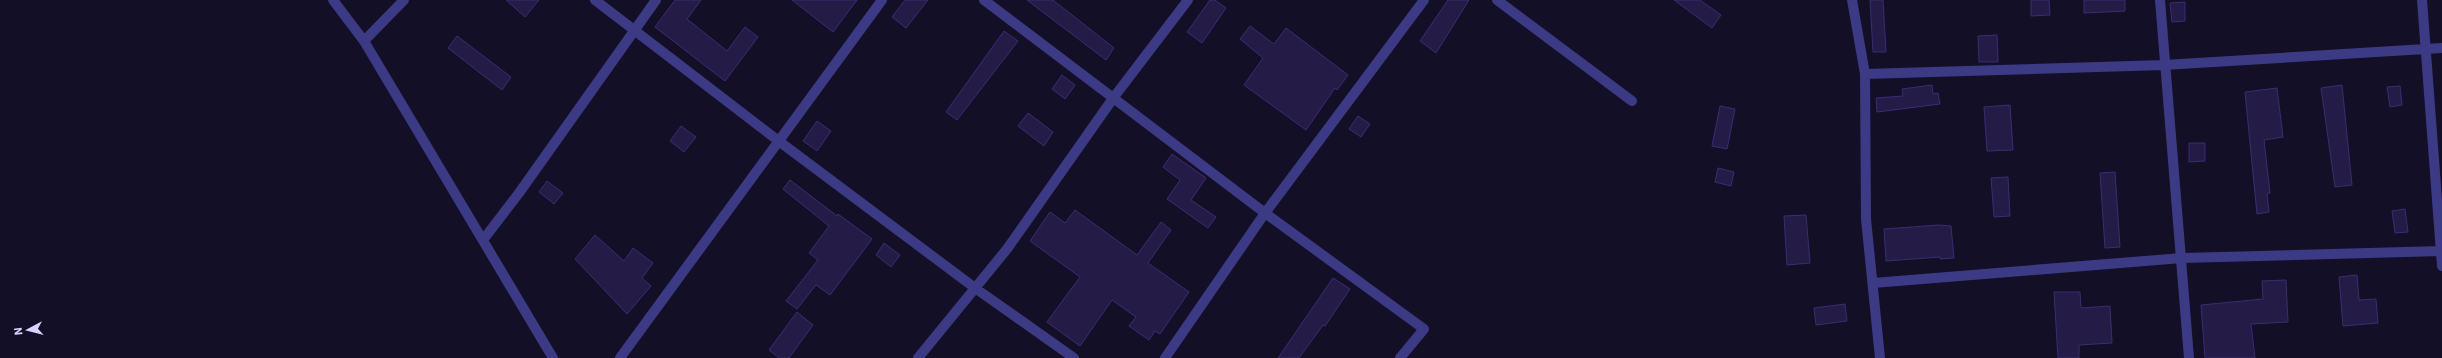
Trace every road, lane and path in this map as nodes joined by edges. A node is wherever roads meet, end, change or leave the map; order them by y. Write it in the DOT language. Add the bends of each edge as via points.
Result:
graph roads {
  1 [pos="333,0"];
  2 [pos="404,0"];
  3 [pos="596,0"];
  4 [pos="656,0"];
  5 [pos="882,0"];
  6 [pos="984,0"];
  7 [pos="1188,0"];
  8 [pos="1424,0"];
  9 [pos="1497,0"];
  10 [pos="1852,0"];
  11 [pos="2160,0"];
  12 [pos="2422,0"];
  13 [pos="636,30"];
  14 [pos="364,41"];
  15 [pos="2442,48"];
  16 [pos="2426,49"];
  17 [pos="2164,65"];
  18 [pos="1865,74"];
  19 [pos="1114,97"];
  20 [pos="1632,101"];
  21 [pos="780,142"];
  22 [pos="1265,213"];
  23 [pos="483,240"];
  24 [pos="2442,251"];
  25 [pos="2182,258"];
  26 [pos="2442,266"];
  27 [pos="1873,283"];
  28 [pos="975,288"];
  29 [pos="553,358"];
  30 [pos="620,358"];
  31 [pos="918,358"];
  32 [pos="1074,358"];
  33 [pos="1165,358"];
  34 [pos="1400,358"];
  35 [pos="1880,358"];
  36 [pos="2189,358"];
  1 -- 14 [label="street"];
  2 -- 14 [label="street"];
  3 -- 13 [label="street"];
  4 -- 13 [label="street"];
  5 -- 21 [label="street"];
  6 -- 19 [label="street"];
  7 -- 19 [label="street"];
  8 -- 22 [label="street"];
  9 -- 20 [label="street"];
  10 -- 18 [label="street"];
  11 -- 17 [label="street"];
  12 -- 16 [label="street"];
  13 -- 21 [label="street"];
  13 -- 23 [label="street"];
  14 -- 23 [label="street"];
  15 -- 16 [label="street"];
  16 -- 17 [label="street"];
  16 -- 24 [label="street"];
  17 -- 18 [label="street"];
  17 -- 25 [label="street"];
  18 -- 27 [label="street" via="1866,219"];
  19 -- 22 [label="street"];
  19 -- 28 [label="street" via="1007,249"];
  21 -- 28 [label="street"];
  21 -- 30 [label="street"];
  22 -- 33 [label="street"];
  22 -- 34 [label="street" via="1424,329"];
  23 -- 29 [label="street"];
  24 -- 25 [label="street"];
  24 -- 26 [label="street"];
  25 -- 27 [label="street"];
  25 -- 36 [label="street"];
  27 -- 35 [label="street"];
  28 -- 31 [label="street"];
  28 -- 32 [label="street"];
}
